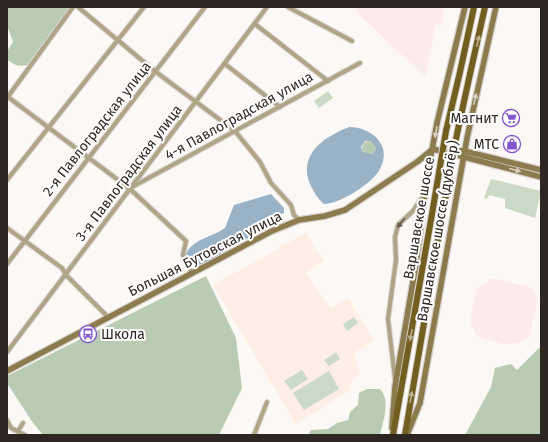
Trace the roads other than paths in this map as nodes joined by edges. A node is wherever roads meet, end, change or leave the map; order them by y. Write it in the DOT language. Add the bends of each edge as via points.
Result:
graph roads {
  1 [pos="73,7"];
  2 [pos="78,7"];
  3 [pos="144,7"];
  4 [pos="205,7"];
  5 [pos="268,7"];
  6 [pos="288,7"];
  7 [pos="464,7"];
  8 [pos="474,7"];
  9 [pos="485,7"];
  10 [pos="496,7"];
  11 [pos="255,24"];
  12 [pos="117,41"];
  13 [pos="352,41"];
  14 [pos="360,63"];
  15 [pos="225,64"];
  16 [pos="156,72"];
  17 [pos="328,81"];
  18 [pos="8,98"];
  19 [pos="196,101"];
  20 [pos="280,107"];
  21 [pos="47,127"];
  22 [pos="236,131"];
  23 [pos="433,149"];
  24 [pos="464,153"];
  25 [pos="88,157"];
  26 [pos="413,165"];
  27 [pos="541,170"];
  28 [pos="427,177"];
  29 [pos="541,177"];
  30 [pos="7,180"];
  31 [pos="130,189"];
  32 [pos="425,193"];
  33 [pos="299,220"];
  34 [pos="7,228"];
  35 [pos="24,240"];
  36 [pos="7,264"];
  37 [pos="192,274"];
  38 [pos="66,276"];
  39 [pos="109,318"];
  40 [pos="7,352"];
  41 [pos="7,371"];
  42 [pos="395,387"];
  43 [pos="267,402"];
  44 [pos="7,420"];
  45 [pos="24,423"];
  46 [pos="18,431"];
  47 [pos="25,435"];
  48 [pos="254,435"];
  49 [pos="393,435"];
  50 [pos="406,435"];
  1 -- 18 [label="street"];
  2 -- 12 [label="street"];
  3 -- 12 [label="street"];
  4 -- 16 [label="street, 2-я Павлоградская улица"];
  5 -- 11 [label="street, 3-я Павлоградская улица"];
  6 -- 13 [label="street"];
  7 -- 23 [label="main road, Варшавское шоссе (дублёр), one-way"];
  8 -- 49 [label="main road, Варшавское шоссе, one-way, bridge" via="446,131"];
  50 -- 9 [label="main road, Варшавское шоссе, one-way, bridge" via="457,134"];
  24 -- 10 [label="main road, Варшавское шоссе (дублёр), one-way"];
  11 -- 15 [label="street, 3-я Павлоградская улица"];
  11 -- 17 [label="street"];
  12 -- 16 [label="street"];
  12 -- 21 [label="street"];
  14 -- 17 [label="street, 4-я Павлоградская улица"];
  15 -- 19 [label="street, 3-я Павлоградская улица"];
  15 -- 20 [label="street"];
  16 -- 19 [label="street"];
  16 -- 25 [label="street, 2-я Павлоградская улица"];
  17 -- 20 [label="street, 4-я Павлоградская улица"];
  18 -- 21 [label="street"];
  19 -- 22 [label="street"];
  19 -- 31 [label="street, 3-я Павлоградская улица"];
  20 -- 22 [label="street, 4-я Павлоградская улица"];
  21 -- 25 [label="street"];
  21 -- 30 [label="street"];
  22 -- 31 [label="street, 4-я Павлоградская улица"];
  22 -- 33 [label="street" via="260,162 271,183 291,205 294,215"];
  23 -- 24 [label="main road"];
  23 -- 26 [label="main road, Большая Бутовская улица"];
  23 -- 28 [label="main road, Варшавское шоссе (дублёр)"];
  24 -- 27 [label="main road"];
  24 -- 29 [label="main road, one-way"];
  24 -- 50 [label="main road, Варшавское шоссе (дублёр)" via="420,403"];
  25 -- 31 [label="street"];
  25 -- 35 [label="street, 2-я Павлоградская улица"];
  26 -- 28 [label="main road" via="425,167"];
  26 -- 33 [label="main road, Большая Бутовская улица" via="345,210"];
  28 -- 32 [label="main road, Варшавское шоссе (дублёр)"];
  31 -- 37 [label="street" via="186,241 183,255"];
  31 -- 38 [label="street, 3-я Павлоградская улица"];
  32 -- 42 [label="main road, Варшавское шоссе (дублёр)"];
  32 -- 42 [label="street, one-way" via="413,211 398,225 395,237 396,260 388,319"];
  33 -- 37 [label="main road, Большая Бутовская улица" via="272,231"];
  34 -- 35 [label="street"];
  35 -- 36 [label="street, 2-я Павлоградская улица"];
  35 -- 38 [label="street" via="62,268"];
  37 -- 39 [label="main road, Большая Бутовская улица"];
  38 -- 39 [label="street"];
  38 -- 40 [label="street, 3-я Павлоградская улица"];
  39 -- 41 [label="main road, Большая Бутовская улица"];
  42 -- 49 [label="main road, Варшавское шоссе (дублёр)"];
  43 -- 48 [label="street"];
  44 -- 46 [label="street" via="11,428"];
  45 -- 46 [label="street"];
  46 -- 47 [label="street"];
}
